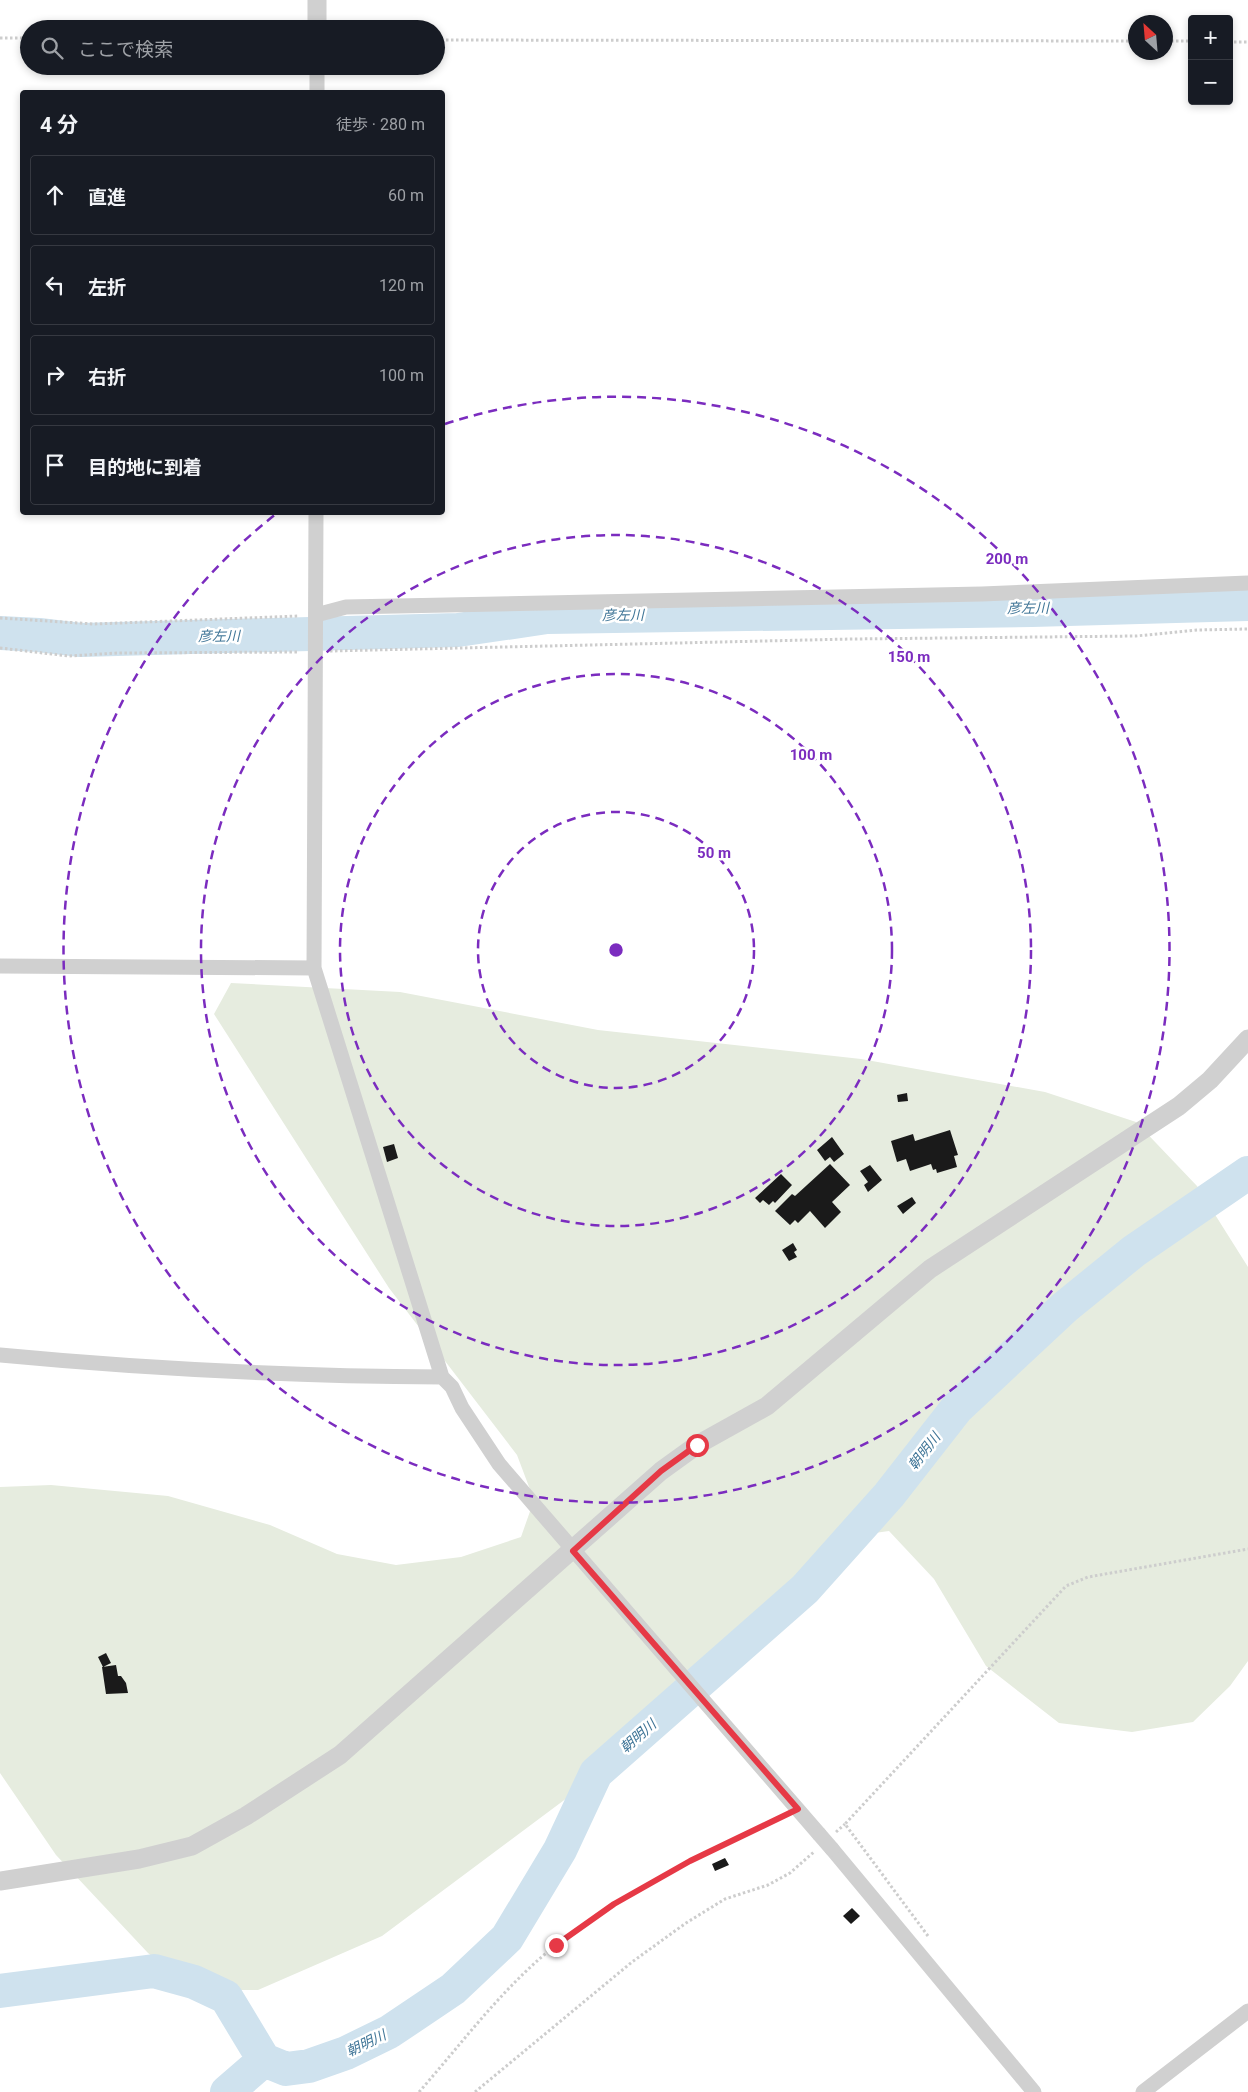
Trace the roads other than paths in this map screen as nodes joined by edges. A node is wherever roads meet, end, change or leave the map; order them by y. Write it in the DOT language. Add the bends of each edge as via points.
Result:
graph roads {
  1 [pos="317,0"];
  2 [pos="317,20"];
  3 [pos="317,75"];
  4 [pos="317,90"];
  5 [pos="316,515"];
  6 [pos="1248,584"];
  7 [pos="316,618"];
  8 [pos="0,966"];
  9 [pos="314,968"];
  10 [pos="1248,1039"];
  11 [pos="0,1355"];
  12 [pos="442,1377"];
  13 [pos="573,1551"];
  14 [pos="0,1881"];
  15 [pos="1248,2011"];
  16 [pos="1034,2092"];
  17 [pos="1143,2092"];
  1 -- 2 [label="street"];
  3 -- 4 [label="street"];
  5 -- 7 [label="street"];
  6 -- 7 [label="street" via="982,594 346,607"];
  7 -- 9 [label="street"];
  8 -- 9 [label="street"];
  9 -- 12 [label="street"];
  10 -- 13 [label="street" via="1210,1080 1179,1106 930,1269 767,1406 697,1445 661,1471"];
  11 -- 12 [label="street" via="122,1367"];
  12 -- 13 [label="street" via="452,1387 484,1443"];
  13 -- 14 [label="street" via="340,1755 246,1816 192,1846 139,1859"];
  13 -- 16 [label="street" via="795,1805"];
  15 -- 17 [label="street"];
}
